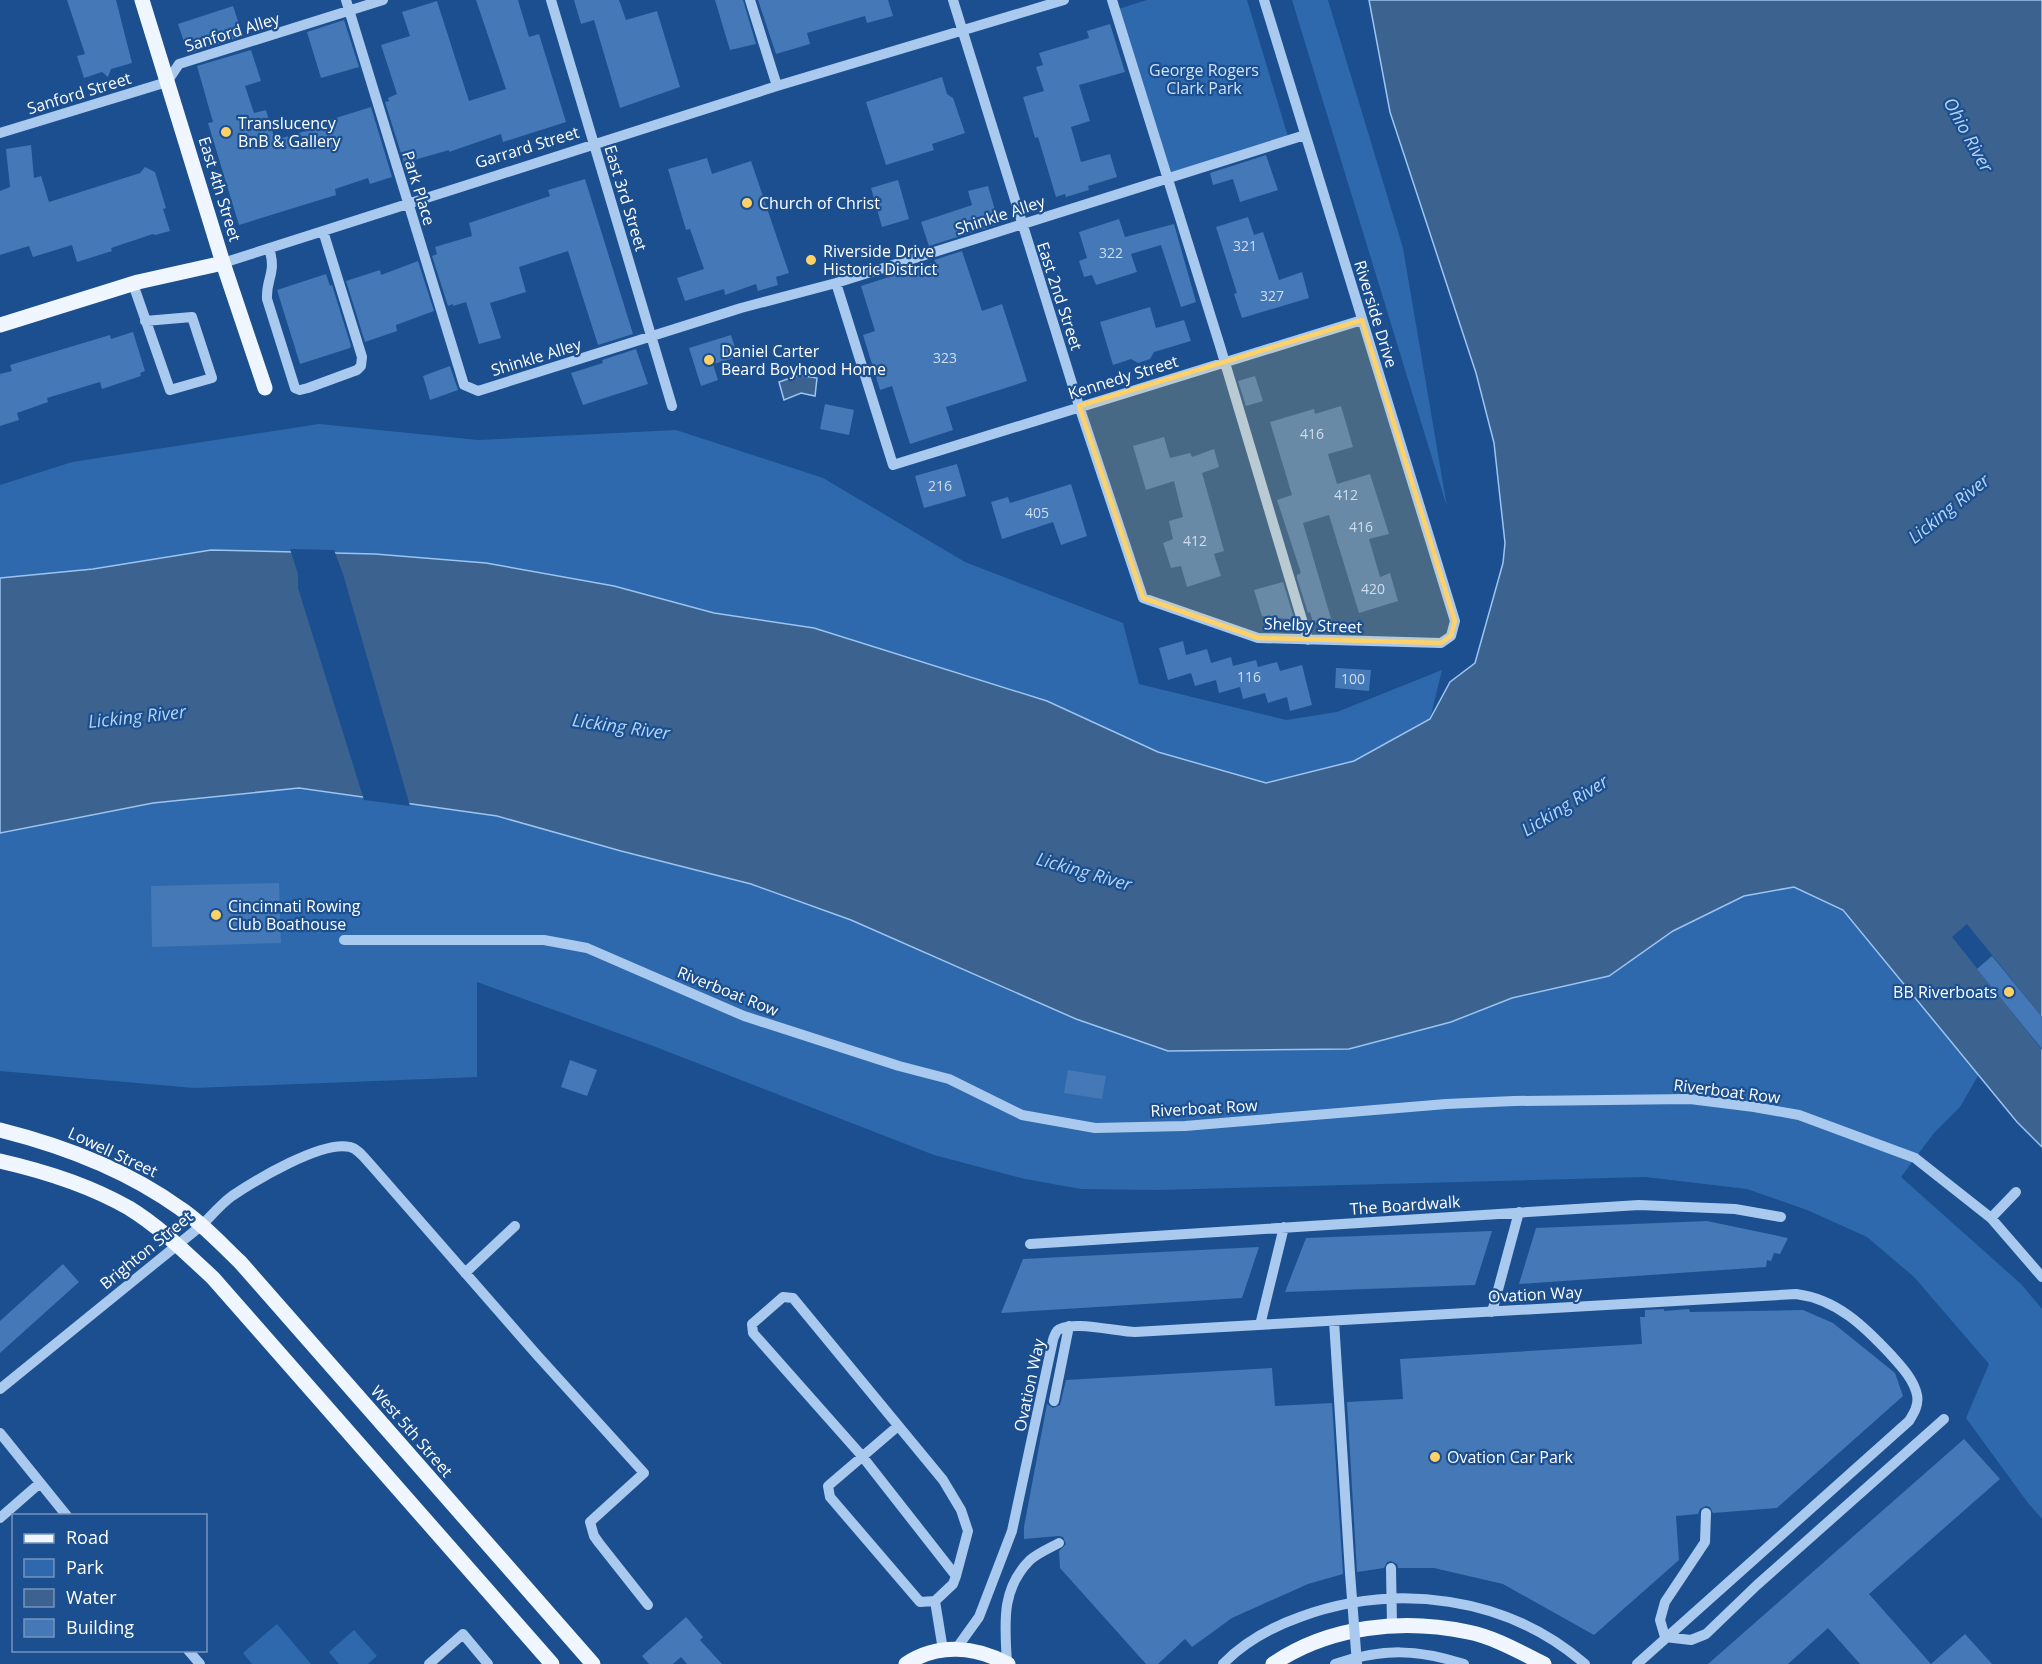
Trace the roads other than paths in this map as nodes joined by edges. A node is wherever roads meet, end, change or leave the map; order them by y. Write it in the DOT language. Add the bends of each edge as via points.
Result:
graph roads {
  1 [pos="142,0"];
  2 [pos="383,0"];
  3 [pos="551,0"];
  4 [pos="750,0"];
  5 [pos="953,0"];
  6 [pos="1064,0"];
  7 [pos="1112,0"];
  8 [pos="1264,0"];
  9 [pos="348,5"];
  10 [pos="963,31"];
  11 [pos="167,82"];
  12 [pos="777,86"];
  13 [pos="0,133"];
  14 [pos="1305,135"];
  15 [pos="595,144"];
  16 [pos="1168,177"];
  17 [pos="408,203"];
  18 [pos="1021,224"];
  19 [pos="323,231"];
  20 [pos="269,248"];
  21 [pos="223,263"];
  22 [pos="836,283"];
  23 [pos="133,284"];
  24 [pos="1362,320"];
  25 [pos="145,321"];
  26 [pos="0,325"];
  27 [pos="652,336"];
  28 [pos="1225,361"];
  29 [pos="464,385"];
  30 [pos="265,388"];
  31 [pos="672,406"];
  32 [pos="1079,406"];
  33 [pos="1143,598"];
  34 [pos="1451,636"];
  35 [pos="1308,640"];
  36 [pos="344,940"];
  37 [pos="0,1130"];
  38 [pos="0,1161"];
  39 [pos="2016,1192"];
  40 [pos="1519,1212"];
  41 [pos="1781,1217"];
  42 [pos="1991,1218"];
  43 [pos="202,1225"];
  44 [pos="515,1226"];
  45 [pos="1284,1227"];
  46 [pos="176,1244"];
  47 [pos="1030,1244"];
  48 [pos="465,1273"];
  49 [pos="2042,1277"];
  50 [pos="1492,1312"];
  51 [pos="1334,1321"];
  52 [pos="1260,1325"];
  53 [pos="1069,1326"];
  54 [pos="0,1389"];
  55 [pos="1054,1401"];
  56 [pos="1944,1419"];
  57 [pos="898,1426"];
  58 [pos="0,1433"];
  59 [pos="862,1456"];
  60 [pos="40,1483"];
  61 [pos="66,1514"];
  62 [pos="1706,1514"];
  63 [pos="0,1518"];
  64 [pos="1059,1543"];
  65 [pos="1391,1568"];
  66 [pos="956,1576"];
  67 [pos="1392,1598"];
  68 [pos="935,1601"];
  69 [pos="648,1605"];
  70 [pos="1392,1626"];
  71 [pos="1665,1637"];
  72 [pos="949,1649"];
  73 [pos="190,1652"];
  74 [pos="910,1661"];
  75 [pos="200,1664"];
  76 [pos="429,1664"];
  77 [pos="488,1664"];
  78 [pos="552,1664"];
  79 [pos="593,1664"];
  80 [pos="1007,1664"];
  81 [pos="1223,1664"];
  82 [pos="1273,1664"];
  83 [pos="1335,1664"];
  84 [pos="1357,1664"];
  85 [pos="1464,1664"];
  86 [pos="1544,1664"];
  87 [pos="1585,1664"];
  88 [pos="1637,1664"];
  1 -- 11 [label="main road, East 4th Street"];
  2 -- 9 [label="street, Sanford Alley"];
  3 -- 15 [label="street, East 3rd Street"];
  4 -- 12 [label="street"];
  5 -- 10 [label="street, East 2nd Street"];
  6 -- 10 [label="street, Garrard Street"];
  7 -- 16 [label="street"];
  8 -- 14 [label="street, Riverside Drive"];
  9 -- 11 [label="street, Sanford Alley" via="179,64"];
  9 -- 17 [label="street, Park Place"];
  10 -- 12 [label="street, Garrard Street"];
  10 -- 18 [label="street, East 2nd Street"];
  11 -- 13 [label="street, Sanford Street"];
  11 -- 21 [label="main road, East 4th Street"];
  12 -- 15 [label="street, Garrard Street"];
  14 -- 16 [label="street, Shinkle Alley"];
  14 -- 24 [label="street, Riverside Drive"];
  15 -- 17 [label="street, Garrard Street"];
  15 -- 27 [label="street, East 3rd Street"];
  16 -- 18 [label="street, Shinkle Alley"];
  16 -- 28 [label="street"];
  17 -- 19 [label="street, Garrard Street"];
  17 -- 29 [label="street, Park Place"];
  18 -- 22 [label="street, Shinkle Alley"];
  18 -- 32 [label="street, East 2nd Street"];
  19 -- 20 [label="street, Garrard Street"];
  19 -- 20 [label="street" via="362,357 361,366 300,390 295,388 267,299 274,267"];
  20 -- 21 [label="street, Garrard Street"];
  21 -- 23 [label="main road, Garrard Street"];
  21 -- 30 [label="main road, East 4th Street"];
  22 -- 27 [label="street, Shinkle Alley"];
  22 -- 32 [label="street, Kennedy Street" via="893,465"];
  23 -- 25 [label="street"];
  23 -- 26 [label="main road, Garrard Street"];
  24 -- 28 [label="street, Kennedy Street"];
  24 -- 34 [label="street, Riverside Drive" via="1455,621"];
  25 -- 25 [label="street" via="170,390 212,378 192,317"];
  27 -- 29 [label="street, Shinkle Alley" via="478,391"];
  27 -- 31 [label="street, East 3rd Street"];
  28 -- 32 [label="street, Kennedy Street"];
  28 -- 35 [label="street"];
  32 -- 33 [label="street, East 2nd Street"];
  33 -- 35 [label="street, Shelby Street" via="1258,638"];
  34 -- 35 [label="street, Shelby Street" via="1442,643"];
  36 -- 42 [label="street, Riverboat Row" via="544,940 579,946 744,1016 949,1079 1022,1115 1095,1128 1185,1126 1514,1101 1690,1099 1754,1107 1799,1115 1915,1158"];
  37 -- 43 [label="main road, Lowell Street" via="99,1163 157,1192"];
  38 -- 46 [label="main road" via="96,1191 129,1209"];
  39 -- 42 [label="street"];
  40 -- 41 [label="street, The Boardwalk" via="1640,1205 1735,1209"];
  40 -- 45 [label="street, The Boardwalk"];
  40 -- 50 [label="street"];
  42 -- 49 [label="street, Riverboat Row"];
  43 -- 46 [label="street, Brighton Street"];
  43 -- 48 [label="street, Brighton Street" via="230,1198 264,1176 322,1150 349,1146 356,1149"];
  43 -- 79 [label="main road, West 5th Street" via="240,1262"];
  44 -- 48 [label="street"];
  45 -- 47 [label="street, The Boardwalk"];
  45 -- 52 [label="street"];
  46 -- 54 [label="street, Brighton Street"];
  46 -- 78 [label="main road" via="213,1278"];
  48 -- 69 [label="street" via="644,1473 590,1522 598,1543"];
  50 -- 51 [label="street, Ovation Way"];
  50 -- 71 [label="street, Ovation Way" via="1811,1296 1834,1305 1860,1324 1906,1372 1917,1403 1909,1421"];
  51 -- 52 [label="street, Ovation Way"];
  51 -- 84 [label="street, bridge"];
  52 -- 53 [label="street, Ovation Way" via="1121,1332"];
  53 -- 55 [label="street"];
  53 -- 72 [label="street, Ovation Way" via="1056,1331 1053,1340 1012,1531 979,1617"];
  56 -- 71 [label="street" via="1706,1634 1691,1640"];
  57 -- 59 [label="street"];
  57 -- 59 [label="street" via="793,1298 783,1297 752,1323 753,1333"];
  57 -- 66 [label="street" via="943,1480 961,1510 968,1532"];
  58 -- 60 [label="street"];
  59 -- 66 [label="street"];
  59 -- 68 [label="street" via="828,1486 830,1497 920,1602"];
  60 -- 61 [label="street"];
  60 -- 63 [label="street"];
  62 -- 71 [label="street" via="1705,1542 1665,1602 1660,1620"];
  64 -- 80 [label="street" via="1031,1559 1008,1596"];
  65 -- 67 [label="street"];
  66 -- 68 [label="street"];
  67 -- 70 [label="street"];
  67 -- 81 [label="street" via="1321,1609 1288,1621 1234,1652"];
  67 -- 87 [label="street" via="1443,1600 1500,1615 1568,1649"];
  68 -- 72 [label="street"];
  70 -- 82 [label="main road" via="1335,1635"];
  70 -- 86 [label="main road" via="1470,1632"];
  71 -- 88 [label="street, Ovation Way"];
  72 -- 74 [label="main road"];
  72 -- 80 [label="main road" via="977,1651"];
  73 -- 75 [label="street"];
  76 -- 77 [label="street" via="463,1634"];
  83 -- 85 [label="street" via="1402,1651"];
}
